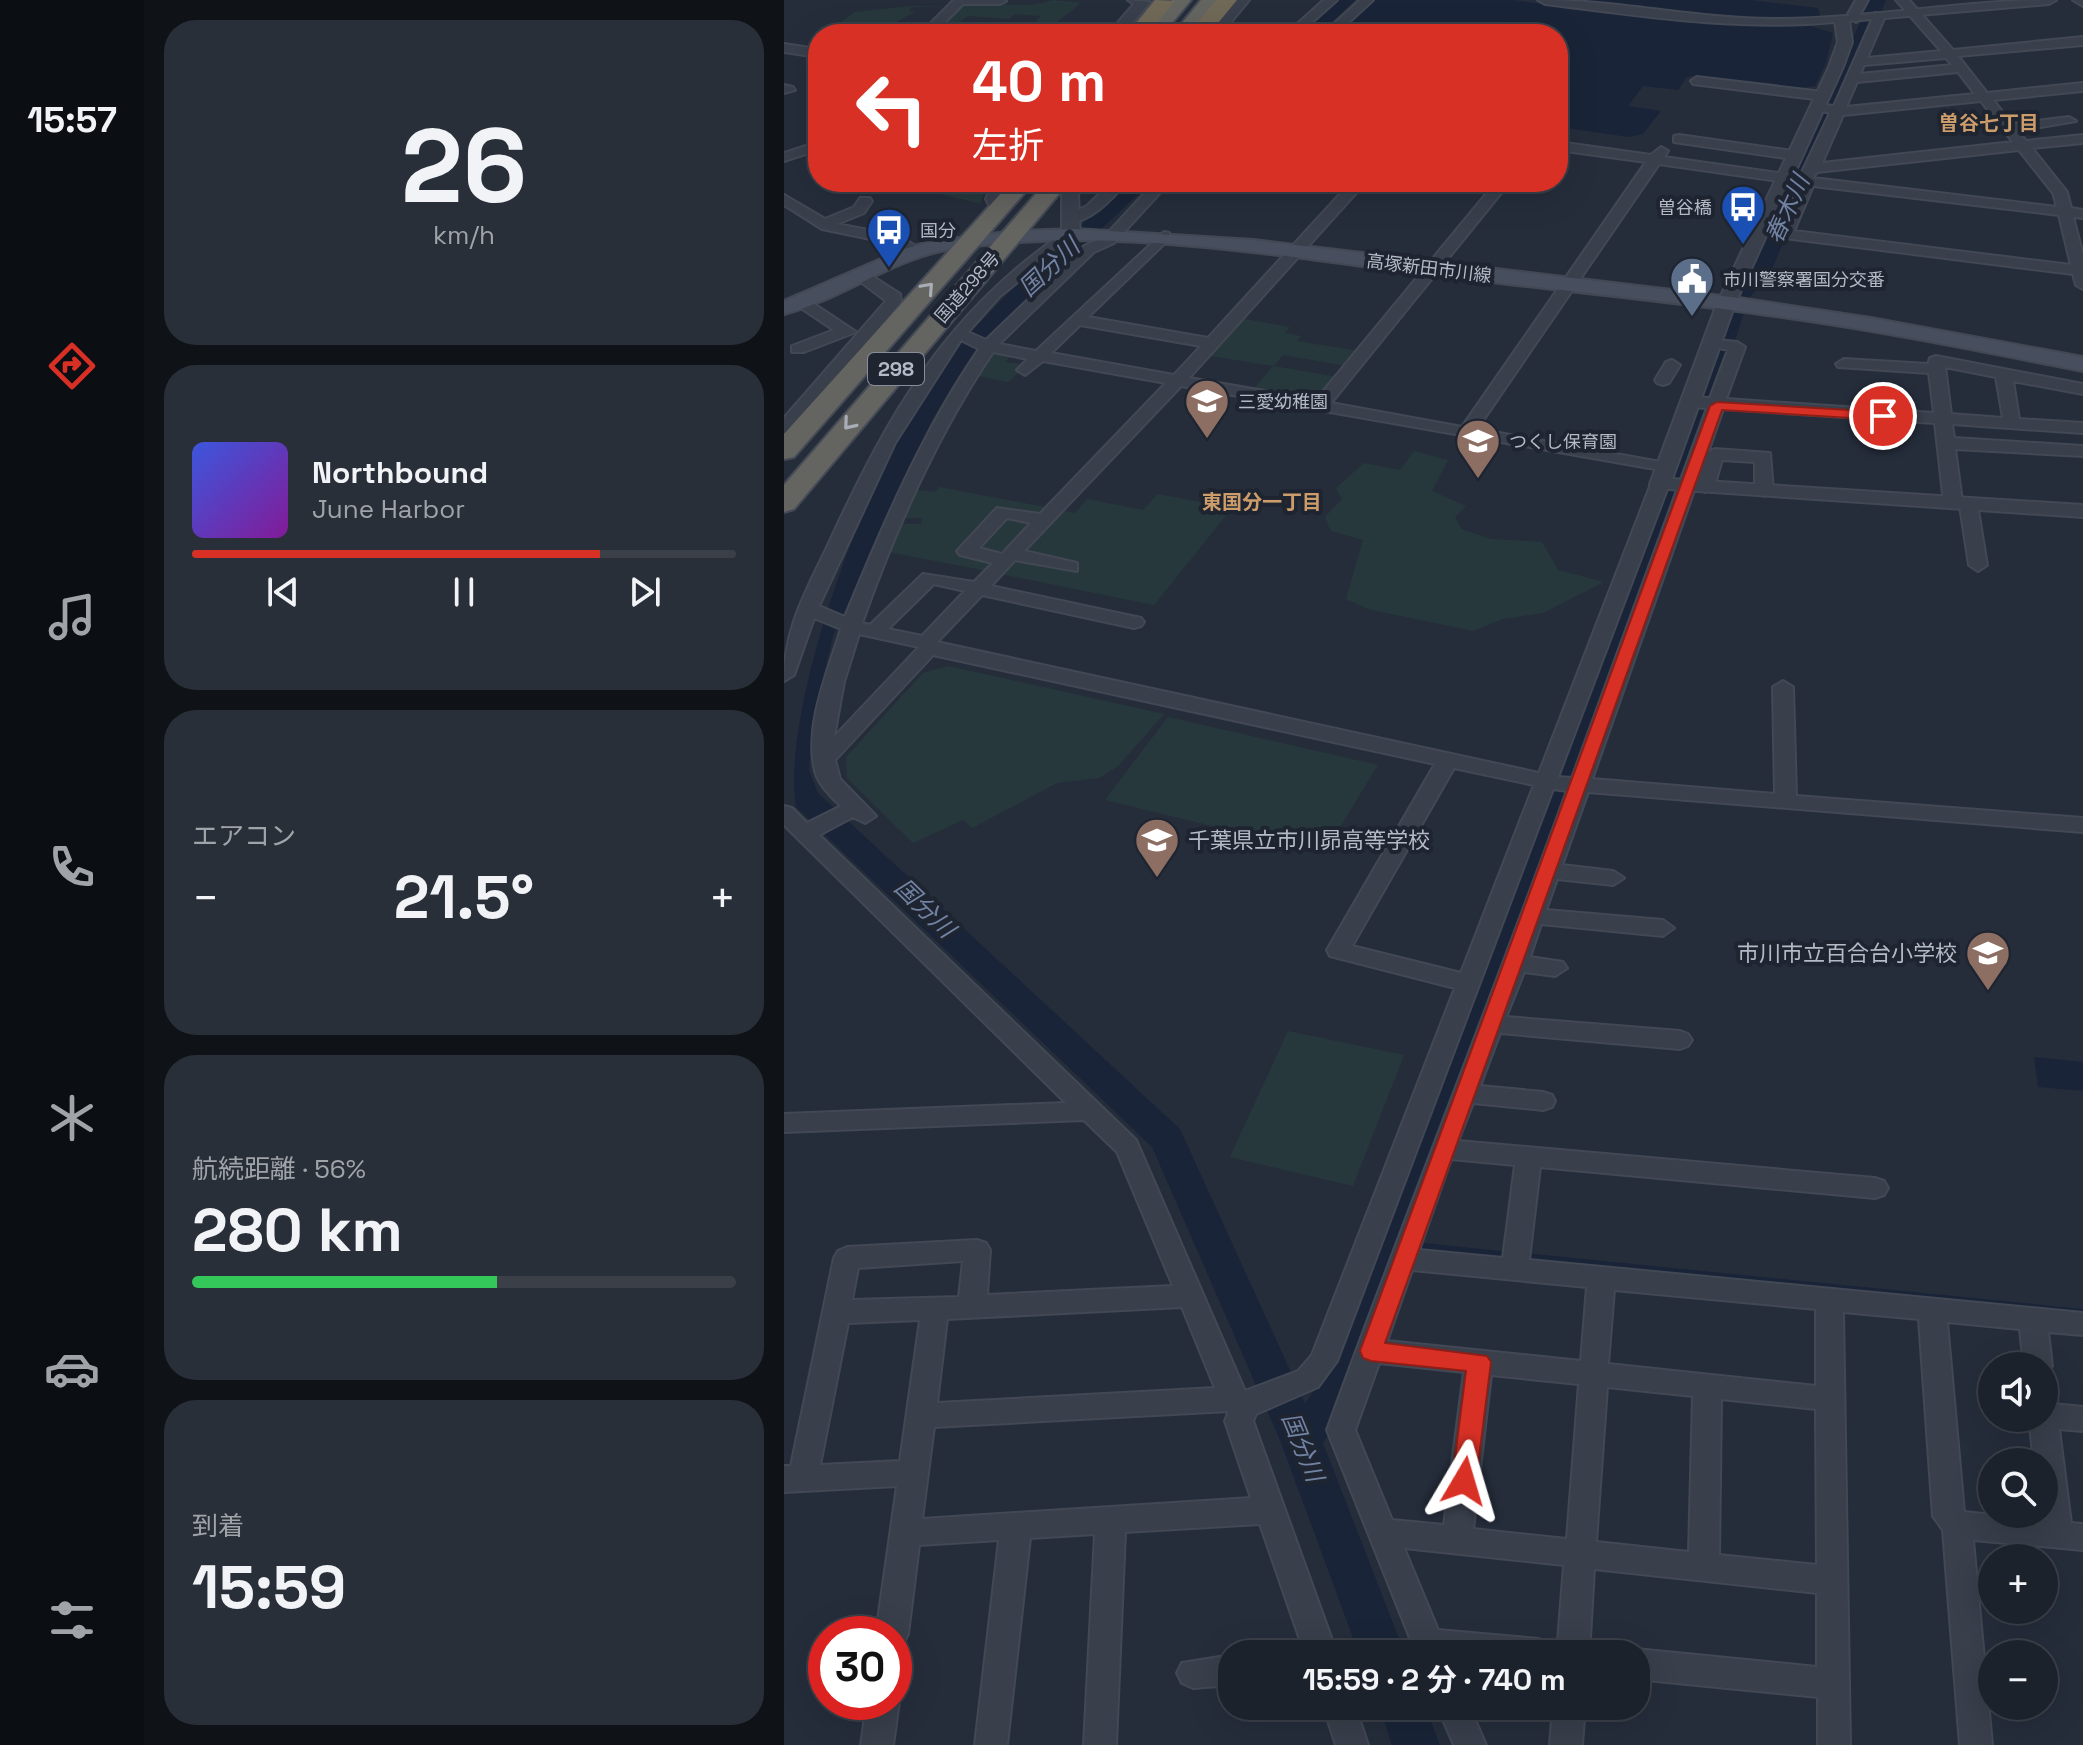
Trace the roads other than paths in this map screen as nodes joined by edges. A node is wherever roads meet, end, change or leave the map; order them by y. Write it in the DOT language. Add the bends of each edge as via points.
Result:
graph roads {
  1 [pos="961,0"];
  2 [pos="1135,0"];
  3 [pos="1211,0"];
  4 [pos="1227,0"];
  5 [pos="1243,0"];
  6 [pos="1331,0"];
  7 [pos="1367,0"];
  8 [pos="1545,0"];
  9 [pos="1862,0"];
  10 [pos="1902,0"];
  11 [pos="2049,0"];
  12 [pos="1000,1"];
  13 [pos="1173,1"];
  14 [pos="1917,13"];
  15 [pos="1863,17"];
  16 [pos="936,24"];
  17 [pos="1124,24"];
  18 [pos="1148,24"];
  19 [pos="1159,24"];
  20 [pos="1191,24"];
  21 [pos="1207,24"];
  22 [pos="1223,24"];
  23 [pos="1303,24"];
  24 [pos="1340,24"];
  25 [pos="2083,41"];
  26 [pos="784,48"];
  27 [pos="808,51"];
  28 [pos="808,53"];
  29 [pos="1950,53"];
  30 [pos="784,62"];
  31 [pos="1859,62"];
  32 [pos="1962,68"];
  33 [pos="1852,79"];
  34 [pos="1697,81"];
  35 [pos="2083,87"];
  36 [pos="1987,97"];
  37 [pos="1827,107"];
  38 [pos="1690,121"];
  39 [pos="2069,121"];
  40 [pos="2011,128"];
  41 [pos="1568,133"];
  42 [pos="2083,139"];
  43 [pos="1672,144"];
  44 [pos="2024,145"];
  45 [pos="1568,147"];
  46 [pos="808,149"];
  47 [pos="1722,155"];
  48 [pos="1793,155"];
  49 [pos="784,157"];
  50 [pos="1655,160"];
  51 [pos="1800,178"];
  52 [pos="997,192"];
  53 [pos="1014,192"];
  54 [pos="1049,192"];
  55 [pos="1071,192"];
  56 [pos="1110,192"];
  57 [pos="1152,192"];
  58 [pos="1350,192"];
  59 [pos="1495,192"];
  60 [pos="784,199"];
  61 [pos="865,201"];
  62 [pos="999,208"];
  63 [pos="2075,213"];
  64 [pos="824,224"];
  65 [pos="1070,226"];
  66 [pos="2077,232"];
  67 [pos="1106,233"];
  68 [pos="1774,233"];
  69 [pos="1164,236"];
  70 [pos="1010,238"];
  71 [pos="970,241"];
  72 [pos="915,250"];
  73 [pos="2079,250"];
  74 [pos="1296,251"];
  75 [pos="1431,269"];
  76 [pos="862,276"];
  77 [pos="2082,276"];
  78 [pos="1569,285"];
  79 [pos="794,305"];
  80 [pos="1734,305"];
  81 [pos="1077,320"];
  82 [pos="960,334"];
  83 [pos="1212,343"];
  84 [pos="1721,343"];
  85 [pos="986,346"];
  86 [pos="798,349"];
  87 [pos="1039,356"];
  88 [pos="1844,364"];
  89 [pos="2083,364"];
  90 [pos="1672,365"];
  91 [pos="1937,369"];
  92 [pos="1025,370"];
  93 [pos="2004,374"];
  94 [pos="1663,380"];
  95 [pos="1177,381"];
  96 [pos="2083,389"];
  97 [pos="1692,402"];
  98 [pos="1715,406"];
  99 [pos="1319,407"];
  100 [pos="2067,410"];
  101 [pos="1942,420"];
  102 [pos="2012,424"];
  103 [pos="784,428"];
  104 [pos="1466,433"];
  105 [pos="1945,443"];
  106 [pos="784,451"];
  107 [pos="2083,451"];
  108 [pos="1678,482"];
  109 [pos="1764,491"];
  110 [pos="784,503"];
  111 [pos="1960,503"];
  112 [pos="2083,511"];
  113 [pos="1044,520"];
  114 [pos="1009,557"];
  115 [pos="1978,565"];
  116 [pos="1071,567"];
  117 [pos="979,588"];
  118 [pos="811,610"];
  119 [pos="1134,622"];
  120 [pos="848,626"];
  121 [pos="874,632"];
  122 [pos="790,640"];
  123 [pos="928,645"];
  124 [pos="784,675"];
  125 [pos="1783,687"];
  126 [pos="824,759"];
  127 [pos="1448,760"];
  128 [pos="1551,782"];
  129 [pos="1578,786"];
  130 [pos="1786,801"];
  131 [pos="784,813"];
  132 [pos="2083,825"];
  133 [pos="807,832"];
  134 [pos="1548,871"];
  135 [pos="1613,878"];
  136 [pos="1532,916"];
  137 [pos="1663,928"];
  138 [pos="1516,963"];
  139 [pos="1555,968"];
  140 [pos="1469,983"];
  141 [pos="1492,1024"];
  142 [pos="1680,1040"];
  143 [pos="1464,1093"];
  144 [pos="1543,1101"];
  145 [pos="1090,1111"];
  146 [pos="784,1123"];
  147 [pos="1442,1149"];
  148 [pos="1528,1159"];
  149 [pos="1875,1188"];
  150 [pos="1406,1249"];
  151 [pos="1516,1260"];
  152 [pos="1601,1277"];
  153 [pos="1191,1296"];
  154 [pos="1829,1300"];
  155 [pos="972,1307"];
  156 [pos="935,1309"];
  157 [pos="1932,1310"];
  158 [pos="836,1312"];
  159 [pos="2033,1320"];
  160 [pos="2083,1324"];
  161 [pos="1371,1351"];
  162 [pos="2036,1352"];
  163 [pos="1479,1362"];
  164 [pos="1594,1374"];
  165 [pos="1707,1386"];
  166 [pos="1830,1399"];
  167 [pos="1240,1403"];
  168 [pos="921,1416"];
  169 [pos="2058,1418"];
  170 [pos="2083,1419"];
  171 [pos="2047,1432"];
  172 [pos="913,1473"];
  173 [pos="794,1479"];
  174 [pos="1272,1510"];
  175 [pos="1111,1522"];
  176 [pos="1957,1525"];
  177 [pos="1016,1527"];
  178 [pos="1382,1532"];
  179 [pos="905,1533"];
  180 [pos="2070,1536"];
  181 [pos="1457,1540"];
  182 [pos="1580,1553"];
  183 [pos="1704,1567"];
  184 [pos="1833,1581"];
  185 [pos="894,1616"];
  186 [pos="1316,1640"];
  187 [pos="1426,1640"];
  188 [pos="1574,1640"];
  189 [pos="1650,1665"];
  190 [pos="1218,1671"];
  191 [pos="1193,1673"];
  192 [pos="1833,1684"];
  193 [pos="880,1720"];
  194 [pos="1344,1720"];
  195 [pos="1459,1720"];
  196 [pos="1568,1720"];
  197 [pos="877,1745"];
  198 [pos="991,1745"];
  199 [pos="1100,1745"];
  200 [pos="1352,1745"];
  201 [pos="1470,1745"];
  202 [pos="1566,1745"];
  203 [pos="1834,1745"];
  204 [pos="1976,1745"];
  1 -- 12 [label="street"];
  1 -- 16 [label="street"];
  2 -- 17 [label="street" via="1143,2"];
  3 -- 20 [label="highway"];
  4 -- 21 [label="highway"];
  5 -- 22 [label="street"];
  6 -- 23 [label="street"];
  7 -- 24 [label="street"];
  8 -- 15 [label="street" via="1718,21"];
  9 -- 15 [label="street" via="1854,14"];
  10 -- 14 [label="street"];
  11 -- 14 [label="street"];
  13 -- 18 [label="highway"];
  13 -- 19 [label="highway"];
  14 -- 15 [label="street"];
  14 -- 29 [label="street"];
  15 -- 31 [label="street"];
  15 -- 37 [label="street" via="1843,49"];
  25 -- 29 [label="street"];
  26 -- 27 [label="street"];
  28 -- 30 [label="street"];
  29 -- 31 [label="street"];
  29 -- 32 [label="street"];
  31 -- 33 [label="street"];
  32 -- 33 [label="street"];
  32 -- 36 [label="street"];
  33 -- 37 [label="street"];
  34 -- 37 [label="street"];
  35 -- 36 [label="street"];
  36 -- 37 [label="street"];
  36 -- 40 [label="street"];
  37 -- 48 [label="street"];
  37 -- 51 [label="street"];
  38 -- 43 [label="street"];
  39 -- 40 [label="street"];
  40 -- 44 [label="street"];
  41 -- 43 [label="street"];
  42 -- 44 [label="street"];
  43 -- 47 [label="street"];
  43 -- 48 [label="street"];
  43 -- 50 [label="street"];
  44 -- 51 [label="street"];
  44 -- 63 [label="street"];
  45 -- 50 [label="street"];
  46 -- 49 [label="street"];
  48 -- 51 [label="street"];
  50 -- 51 [label="street"];
  50 -- 78 [label="street"];
  51 -- 63 [label="street"];
  51 -- 68 [label="street"];
  51 -- 68 [label="street"];
  52 -- 62 [label="street"];
  53 -- 62 [label="highway, 国道298号 / 298"];
  54 -- 70 [label="highway, 国道298号 / 298"];
  55 -- 65 [label="street"];
  56 -- 65 [label="street"];
  57 -- 67 [label="street"];
  58 -- 74 [label="street"];
  59 -- 75 [label="street"];
  60 -- 64 [label="street"];
  61 -- 64 [label="street" via="859,210"];
  62 -- 71 [label="highway, 国道298号 / 298"];
  63 -- 66 [label="street"];
  64 -- 72 [label="street" via="894,239"];
  65 -- 67 [label="main road, 高塚新田市川線"];
  65 -- 70 [label="main road, 高塚新田市川線"];
  65 -- 82 [label="street"];
  66 -- 73 [label="street"];
  67 -- 69 [label="main road, 高塚新田市川線"];
  67 -- 85 [label="street" via="1109,240 1089,249"];
  68 -- 77 [label="street"];
  68 -- 80 [label="street"];
  69 -- 74 [label="main road, 高塚新田市川線"];
  69 -- 81 [label="street"];
  70 -- 71 [label="main road, 高塚新田市川線"];
  70 -- 110 [label="highway, 国道298号 / 298, one-way"];
  71 -- 72 [label="main road, 高塚新田市川線"];
  106 -- 71 [label="highway, 国道298号 / 298, one-way"];
  72 -- 76 [label="main road, 高塚新田市川線"];
  73 -- 77 [label="street"];
  74 -- 75 [label="main road, 高塚新田市川線"];
  74 -- 83 [label="street"];
  75 -- 78 [label="main road, 高塚新田市川線"];
  75 -- 99 [label="street"];
  76 -- 79 [label="main road, 高塚新田市川線" via="831,294"];
  76 -- 103 [label="street" via="889,290 893,302"];
  78 -- 80 [label="main road, 高塚新田市川線"];
  78 -- 104 [label="street"];
  79 -- 86 [label="street" via="847,332"];
  80 -- 84 [label="street"];
  80 -- 89 [label="main road, 高塚新田市川線" via="1843,319"];
  81 -- 83 [label="street"];
  81 -- 87 [label="street"];
  82 -- 85 [label="street"];
  82 -- 118 [label="street" via="924,375 897,418"];
  83 -- 95 [label="street"];
  84 -- 97 [label="street"];
  84 -- 98 [label="street" via="1737,347"];
  85 -- 87 [label="street"];
  85 -- 120 [label="street" via="940,422"];
  87 -- 92 [label="street"];
  87 -- 95 [label="street"];
  88 -- 91 [label="street"];
  90 -- 94 [label="street"];
  91 -- 93 [label="street" via="1936,361"];
  91 -- 101 [label="street"];
  93 -- 100 [label="street"];
  93 -- 102 [label="street"];
  95 -- 99 [label="street"];
  95 -- 113 [label="street"];
  96 -- 100 [label="street"];
  97 -- 98 [label="street"];
  97 -- 108 [label="street"];
  98 -- 101 [label="street"];
  98 -- 108 [label="street"];
  99 -- 104 [label="street"];
  100 -- 102 [label="street"];
  101 -- 102 [label="street"];
  101 -- 105 [label="street"];
  104 -- 108 [label="street"];
  105 -- 107 [label="street"];
  105 -- 111 [label="street"];
  108 -- 109 [label="street"];
  108 -- 109 [label="street" via="1715,454 1764,457"];
  108 -- 128 [label="street"];
  108 -- 129 [label="street"];
  109 -- 111 [label="street"];
  111 -- 112 [label="street"];
  111 -- 115 [label="street"];
  113 -- 114 [label="street"];
  113 -- 114 [label="street" via="1003,512 966,551"];
  114 -- 116 [label="street"];
  114 -- 117 [label="street"];
  117 -- 119 [label="street"];
  117 -- 121 [label="street" via="930,578"];
  117 -- 123 [label="street"];
  118 -- 120 [label="street"];
  118 -- 122 [label="street"];
  120 -- 121 [label="street"];
  120 -- 126 [label="street" via="832,692"];
  121 -- 123 [label="street"];
  122 -- 124 [label="street"];
  123 -- 126 [label="street"];
  123 -- 127 [label="street"];
  125 -- 130 [label="street"];
  126 -- 133 [label="street" via="834,786 856,811"];
  127 -- 128 [label="street"];
  127 -- 140 [label="street" via="1338,950"];
  128 -- 129 [label="street"];
  128 -- 140 [label="street"];
  129 -- 130 [label="street"];
  129 -- 134 [label="street"];
  130 -- 132 [label="street"];
  131 -- 133 [label="street"];
  133 -- 145 [label="street"];
  134 -- 135 [label="street"];
  134 -- 136 [label="street"];
  136 -- 137 [label="street"];
  136 -- 138 [label="street"];
  138 -- 139 [label="street"];
  138 -- 141 [label="street"];
  140 -- 167 [label="street" via="1323,1361 1308,1379"];
  141 -- 142 [label="street"];
  141 -- 143 [label="street"];
  143 -- 144 [label="street"];
  143 -- 147 [label="street"];
  145 -- 146 [label="street"];
  145 -- 153 [label="street" via="1127,1147"];
  147 -- 148 [label="street"];
  147 -- 150 [label="street"];
  148 -- 149 [label="street"];
  148 -- 151 [label="street"];
  150 -- 151 [label="street"];
  150 -- 161 [label="street"];
  151 -- 152 [label="street"];
  152 -- 154 [label="street"];
  152 -- 164 [label="street"];
  153 -- 155 [label="street"];
  153 -- 167 [label="street"];
  154 -- 157 [label="street"];
  154 -- 166 [label="street"];
  155 -- 156 [label="street"];
  155 -- 158 [label="street" via="977,1250 847,1258"];
  156 -- 158 [label="street"];
  156 -- 168 [label="street"];
  157 -- 159 [label="street"];
  157 -- 176 [label="street" via="1948,1516"];
  158 -- 173 [label="street"];
  159 -- 160 [label="street"];
  159 -- 162 [label="street"];
  161 -- 163 [label="street"];
  161 -- 178 [label="street" via="1341,1430"];
  163 -- 164 [label="street"];
  163 -- 181 [label="street"];
  164 -- 165 [label="street"];
  164 -- 182 [label="street"];
  165 -- 166 [label="street"];
  165 -- 183 [label="street"];
  166 -- 184 [label="street"];
  167 -- 168 [label="street"];
  167 -- 174 [label="street" via="1239,1421"];
  168 -- 172 [label="street"];
  169 -- 170 [label="street"];
  171 -- 180 [label="street"];
  172 -- 173 [label="street"];
  172 -- 179 [label="street"];
  174 -- 175 [label="street"];
  174 -- 186 [label="street"];
  175 -- 177 [label="street"];
  175 -- 199 [label="street"];
  176 -- 180 [label="street"];
  176 -- 204 [label="street"];
  177 -- 179 [label="street"];
  177 -- 198 [label="street"];
  178 -- 181 [label="street"];
  178 -- 187 [label="street"];
  179 -- 185 [label="street"];
  181 -- 182 [label="street"];
  182 -- 183 [label="street"];
  182 -- 188 [label="street"];
  183 -- 184 [label="street"];
  184 -- 192 [label="street"];
  189 -- 192 [label="street"];
  190 -- 191 [label="street"];
  192 -- 203 [label="street"];
  193 -- 197 [label="street"];
  194 -- 200 [label="street"];
  195 -- 201 [label="street"];
  196 -- 202 [label="street"];
}
